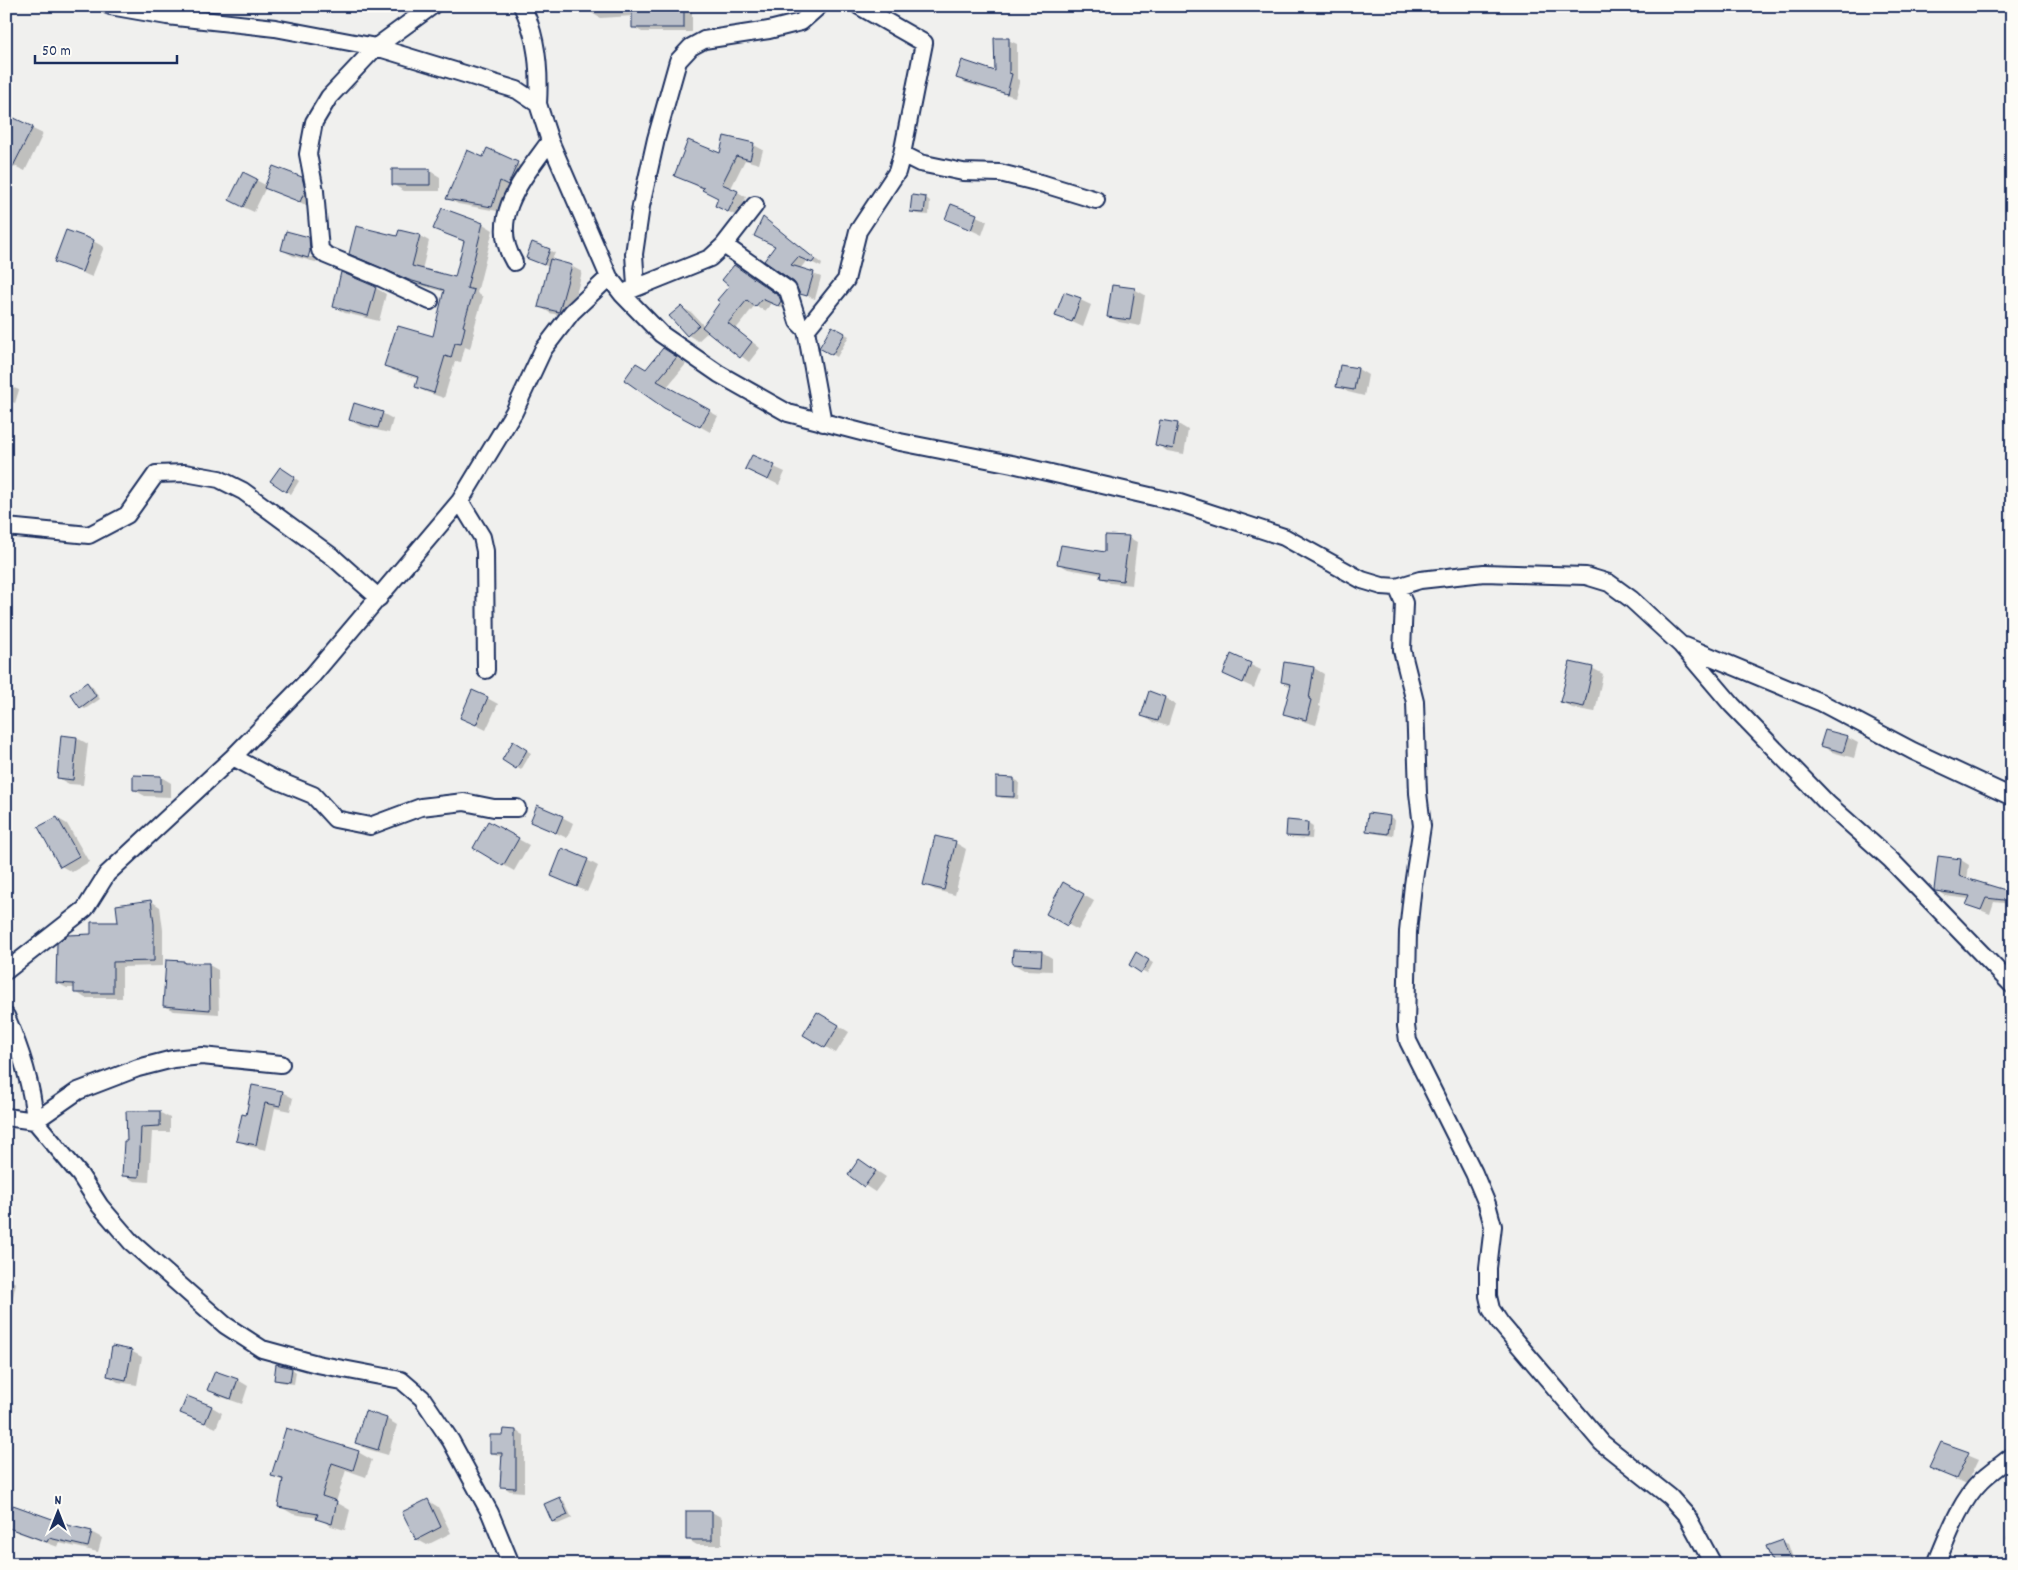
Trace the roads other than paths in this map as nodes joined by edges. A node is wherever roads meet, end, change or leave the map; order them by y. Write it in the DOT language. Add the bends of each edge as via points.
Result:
graph roads {
  1 [pos="110,6"];
  2 [pos="432,6"];
  3 [pos="522,6"];
  4 [pos="819,6"];
  5 [pos="859,6"];
  6 [pos="376,48"];
  7 [pos="538,104"];
  8 [pos="550,141"];
  9 [pos="902,154"];
  10 [pos="1096,200"];
  11 [pos="755,205"];
  12 [pos="724,245"];
  13 [pos="514,262"];
  14 [pos="609,277"];
  15 [pos="629,290"];
  16 [pos="430,301"];
  17 [pos="806,330"];
  18 [pos="823,423"];
  19 [pos="460,501"];
  20 [pos="6,527"];
  21 [pos="1397,587"];
  22 [pos="379,598"];
  23 [pos="1681,645"];
  24 [pos="486,670"];
  25 [pos="233,758"];
  26 [pos="2012,797"];
  27 [pos="517,808"];
  28 [pos="6,971"];
  29 [pos="2012,986"];
  30 [pos="6,1016"];
  31 [pos="281,1064"];
  32 [pos="6,1117"];
  33 [pos="36,1121"];
  34 [pos="2012,1456"];
  35 [pos="511,1564"];
  36 [pos="1713,1564"];
  37 [pos="1936,1564"];
  1 -- 6 [label="street" via="275,28"];
  2 -- 6 [label="street"];
  3 -- 7 [label="street" via="536,42"];
  4 -- 15 [label="street" via="801,22 704,40 691,46 678,61 641,206"];
  5 -- 9 [label="street" via="924,43"];
  6 -- 7 [label="street" via="517,90"];
  6 -- 16 [label="street" via="329,97 314,122 308,154 320,250"];
  7 -- 8 [label="street"];
  8 -- 13 [label="street" via="510,202 504,238"];
  8 -- 14 [label="street"];
  9 -- 10 [label="street" via="920,163 963,172 1000,174"];
  9 -- 17 [label="street" via="897,172 858,231 846,280"];
  11 -- 12 [label="street"];
  12 -- 15 [label="street" via="710,258"];
  12 -- 17 [label="street" via="788,290 798,322"];
  14 -- 15 [label="street"];
  14 -- 19 [label="street" via="572,312 544,350 514,412"];
  15 -- 18 [label="street" via="661,334 719,374 788,413"];
  17 -- 18 [label="street"];
  18 -- 21 [label="street" via="1180,503 1284,537 1362,580"];
  19 -- 22 [label="street"];
  19 -- 24 [label="street" via="482,537 485,551"];
  20 -- 22 [label="street" via="88,535 127,515 156,474 185,473 219,479 243,491 334,558"];
  21 -- 23 [label="street" via="1420,580 1484,573 1586,576 1609,584 1631,599"];
  21 -- 36 [label="street" via="1404,603 1402,650 1415,702 1422,826 1408,932 1406,1026 1408,1041 1487,1204 1493,1226 1488,1268 1491,1309 1602,1444 1670,1496 1687,1516"];
  22 -- 25 [label="street" via="312,676"];
  23 -- 26 [label="street" via="1820,702 1913,752"];
  23 -- 29 [label="street" via="1732,705 1828,804 1890,858"];
  25 -- 27 [label="street" via="313,795 335,819 370,826 421,807 464,802 494,808"];
  25 -- 28 [label="street" via="106,874 85,909"];
  30 -- 33 [label="street" via="29,1079"];
  31 -- 33 [label="street" via="202,1056 173,1059 138,1068 78,1091"];
  32 -- 33 [label="street"];
  33 -- 35 [label="street" via="131,1242 225,1325 262,1349 317,1364 401,1380 422,1398 451,1441 490,1513"];
  34 -- 37 [label="street" via="1981,1481 1966,1500"];
}
